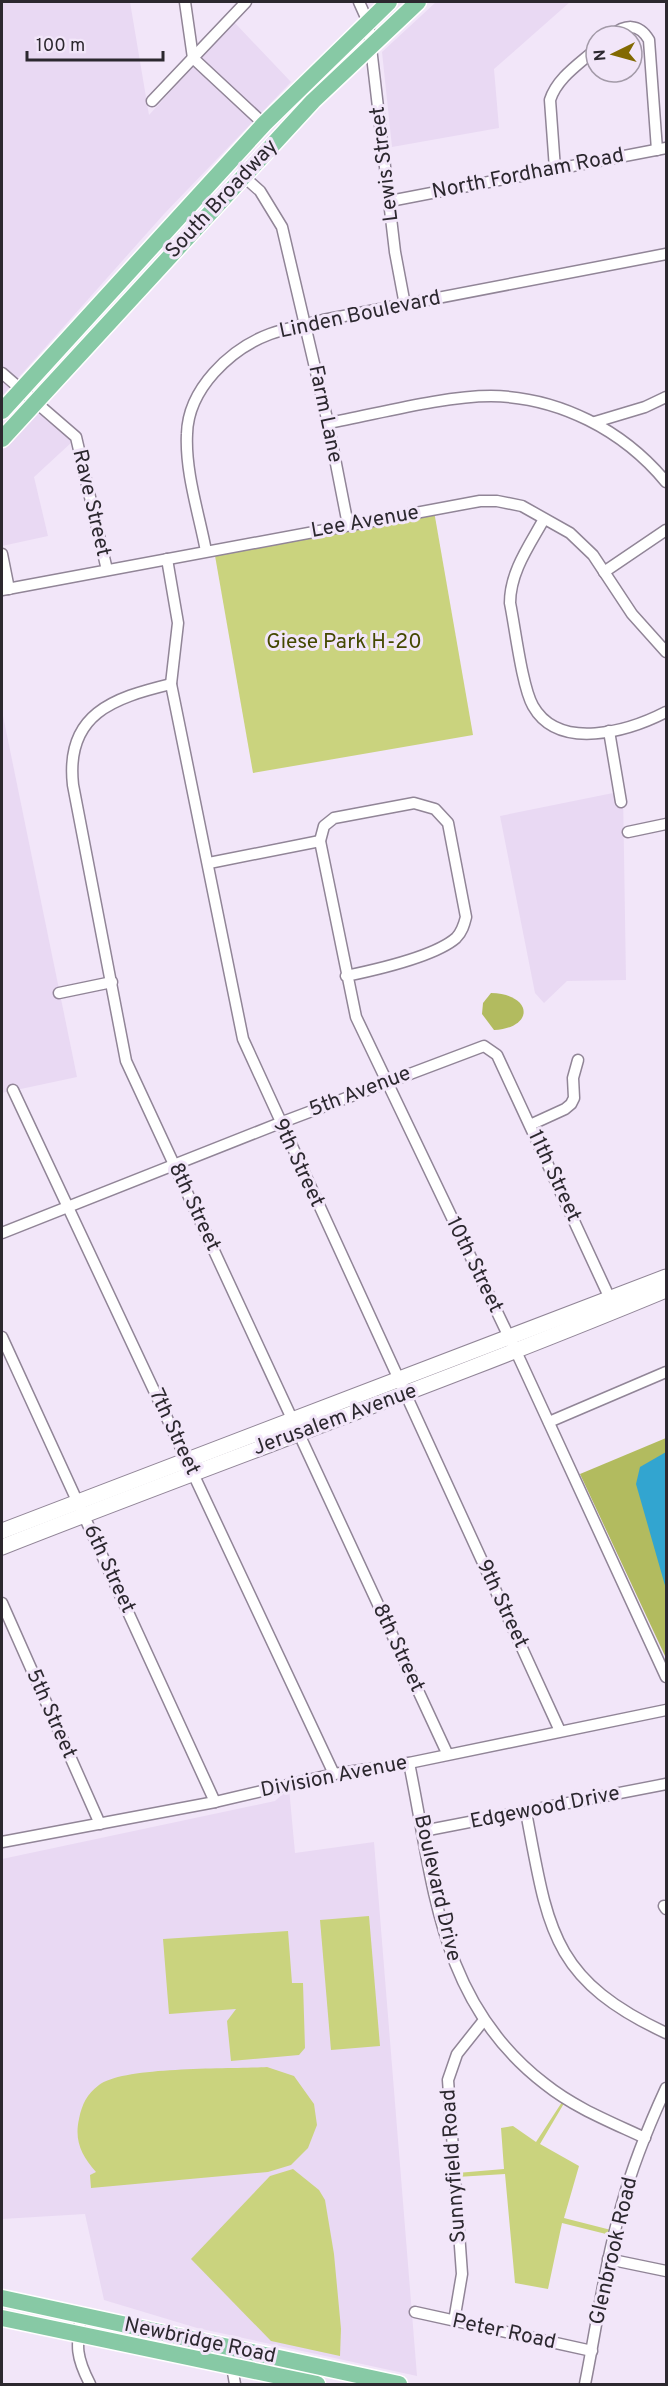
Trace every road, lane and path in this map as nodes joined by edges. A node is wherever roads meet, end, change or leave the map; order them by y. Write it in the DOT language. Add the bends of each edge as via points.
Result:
graph roads {
  1 [pos="185,2"];
  2 [pos="246,2"];
  3 [pos="359,2"];
  4 [pos="389,2"];
  5 [pos="418,2"];
  6 [pos="368,22"];
  7 [pos="644,32"];
  8 [pos="371,45"];
  9 [pos="193,58"];
  10 [pos="584,61"];
  11 [pos="152,101"];
  12 [pos="264,124"];
  13 [pos="662,149"];
  14 [pos="555,169"];
  15 [pos="243,176"];
  16 [pos="390,201"];
  17 [pos="666,254"];
  18 [pos="405,305"];
  19 [pos="305,325"];
  20 [pos="2,373"];
  21 [pos="20,390"];
  22 [pos="666,397"];
  23 [pos="33,402"];
  24 [pos="2,411"];
  25 [pos="595,422"];
  26 [pos="328,423"];
  27 [pos="2,438"];
  28 [pos="666,482"];
  29 [pos="544,519"];
  30 [pos="348,525"];
  31 [pos="666,530"];
  32 [pos="206,551"];
  33 [pos="2,554"];
  34 [pos="167,559"];
  35 [pos="107,570"];
  36 [pos="604,572"];
  37 [pos="5,590"];
  38 [pos="666,652"];
  39 [pos="171,684"];
  40 [pos="666,712"];
  41 [pos="609,731"];
  42 [pos="621,802"];
  43 [pos="666,824"];
  44 [pos="628,832"];
  45 [pos="320,841"];
  46 [pos="208,863"];
  47 [pos="346,976"];
  48 [pos="112,982"];
  49 [pos="59,993"];
  50 [pos="484,1046"];
  51 [pos="578,1060"];
  52 [pos="387,1082"];
  53 [pos="13,1090"];
  54 [pos="280,1123"];
  55 [pos="530,1125"];
  56 [pos="175,1164"];
  57 [pos="68,1207"];
  58 [pos="2,1233"];
  59 [pos="666,1277"];
  60 [pos="666,1290"];
  61 [pos="613,1306"];
  62 [pos="2,1337"];
  63 [pos="513,1344"];
  64 [pos="666,1372"];
  65 [pos="399,1379"];
  66 [pos="406,1394"];
  67 [pos="549,1422"];
  68 [pos="296,1426"];
  69 [pos="190,1466"];
  70 [pos="80,1509"];
  71 [pos="2,1531"];
  72 [pos="2,1547"];
  73 [pos="2,1603"];
  74 [pos="666,1677"];
  75 [pos="666,1710"];
  76 [pos="560,1731"];
  77 [pos="447,1753"];
  78 [pos="409,1762"];
  79 [pos="334,1774"];
  80 [pos="666,1784"];
  81 [pos="215,1802"];
  82 [pos="525,1812"];
  83 [pos="100,1824"];
  84 [pos="423,1832"];
  85 [pos="2,1842"];
  86 [pos="484,2020"];
  87 [pos="666,2033"];
  88 [pos="666,2088"];
  89 [pos="645,2138"];
  90 [pos="608,2259"];
  91 [pos="666,2271"];
  92 [pos="2,2298"];
  93 [pos="416,2312"];
  94 [pos="81,2316"];
  95 [pos="2,2318"];
  96 [pos="454,2321"];
  97 [pos="78,2334"];
  98 [pos="228,2348"];
  99 [pos="592,2351"];
  100 [pos="232,2367"];
  101 [pos="90,2385"];
  102 [pos="235,2385"];
  103 [pos="317,2385"];
  104 [pos="399,2385"];
  105 [pos="585,2385"];
  1 -- 9 [label="street"];
  2 -- 9 [label="street"];
  3 -- 6 [label="street, Lewis Street"];
  4 -- 6 [label="main road, South Broadway"];
  5 -- 8 [label="main road, South Broadway"];
  6 -- 8 [label="street, Lewis Street"];
  6 -- 12 [label="main road, South Broadway"];
  7 -- 13 [label="street" via="649,40"];
  8 -- 15 [label="main road, South Broadway"];
  8 -- 16 [label="street, Lewis Street"];
  9 -- 11 [label="street"];
  9 -- 12 [label="street"];
  10 -- 14 [label="street" via="553,91 550,100"];
  12 -- 21 [label="main road, South Broadway"];
  13 -- 14 [label="street, North Fordham Road"];
  14 -- 16 [label="street, North Fordham Road"];
  15 -- 19 [label="street, Farm Lane" via="277,215"];
  15 -- 23 [label="main road, South Broadway"];
  16 -- 18 [label="street, Lewis Street"];
  17 -- 18 [label="street, Linden Boulevard"];
  18 -- 19 [label="street, Linden Boulevard"];
  19 -- 26 [label="street, Farm Lane"];
  19 -- 32 [label="street, Linden Boulevard" via="269,334 240,349 199,393 189,417 186,441"];
  20 -- 21 [label="street, Rave Street"];
  21 -- 23 [label="street, Rave Street"];
  21 -- 24 [label="main road, South Broadway"];
  22 -- 25 [label="street"];
  23 -- 27 [label="main road, South Broadway"];
  23 -- 35 [label="street, Rave Street" via="76,437"];
  25 -- 26 [label="street" via="525,399 491,396"];
  25 -- 28 [label="street" via="636,451"];
  26 -- 30 [label="street, Farm Lane"];
  29 -- 30 [label="street, Lee Avenue" via="522,506 480,501"];
  29 -- 36 [label="street, Lee Avenue" via="582,542"];
  29 -- 41 [label="street" via="510,586 529,697 542,717 559,729 579,734"];
  30 -- 32 [label="street, Lee Avenue"];
  31 -- 36 [label="street"];
  32 -- 34 [label="street, Lee Avenue"];
  33 -- 37 [label="street"];
  34 -- 35 [label="street, Lee Avenue"];
  34 -- 39 [label="street, 9th Street" via="178,623"];
  35 -- 37 [label="street, Lee Avenue"];
  36 -- 38 [label="street, Lee Avenue" via="637,620"];
  39 -- 46 [label="street, 9th Street"];
  39 -- 48 [label="street, 8th Street" via="116,699 99,711 81,731 72,756 73,785"];
  40 -- 41 [label="street" via="649,721"];
  41 -- 42 [label="street"];
  43 -- 44 [label="street"];
  45 -- 46 [label="street"];
  45 -- 47 [label="street, 10th Street"];
  45 -- 47 [label="street" via="324,826 334,818 414,803 435,808 448,824 466,917 457,937 446,944 381,969"];
  46 -- 54 [label="street, 9th Street" via="243,1039"];
  47 -- 52 [label="street, 10th Street" via="356,1017"];
  48 -- 49 [label="street"];
  48 -- 56 [label="street, 8th Street" via="126,1061"];
  50 -- 52 [label="street, 5th Avenue"];
  50 -- 55 [label="street, 11th Street" via="496,1055"];
  51 -- 55 [label="street" via="571,1104"];
  52 -- 54 [label="street, 5th Avenue"];
  52 -- 63 [label="street, 10th Street"];
  53 -- 57 [label="street, 7th Street"];
  54 -- 56 [label="street, 5th Avenue"];
  54 -- 65 [label="street, 9th Street"];
  55 -- 61 [label="street, 11th Street"];
  56 -- 57 [label="street, 5th Avenue"];
  56 -- 68 [label="street, 8th Street"];
  57 -- 58 [label="street, 5th Avenue"];
  57 -- 69 [label="street, 7th Street"];
  59 -- 61 [label="main road, Jerusalem Avenue"];
  60 -- 61 [label="main road, Jerusalem Avenue"];
  61 -- 63 [label="main road, Jerusalem Avenue"];
  62 -- 70 [label="street, 6th Street"];
  63 -- 65 [label="main road, Jerusalem Avenue"];
  63 -- 66 [label="main road, Jerusalem Avenue"];
  63 -- 67 [label="street, 10th Street"];
  64 -- 67 [label="street"];
  65 -- 66 [label="street, 9th Street"];
  65 -- 68 [label="main road, Jerusalem Avenue"];
  66 -- 68 [label="main road, Jerusalem Avenue"];
  66 -- 76 [label="street, 9th Street"];
  67 -- 74 [label="street, 10th Street"];
  68 -- 69 [label="main road, Jerusalem Avenue"];
  68 -- 77 [label="street, 8th Street"];
  69 -- 70 [label="main road, Jerusalem Avenue"];
  69 -- 79 [label="street, 7th Street"];
  70 -- 71 [label="main road, Jerusalem Avenue"];
  70 -- 72 [label="main road, Jerusalem Avenue"];
  70 -- 81 [label="street, 6th Street"];
  73 -- 83 [label="street, 5th Street"];
  75 -- 76 [label="street, Division Avenue"];
  76 -- 77 [label="street, Division Avenue"];
  77 -- 78 [label="street, Division Avenue"];
  78 -- 79 [label="street, Division Avenue"];
  78 -- 84 [label="street, Boulevard Drive"];
  79 -- 81 [label="street, Division Avenue"];
  80 -- 82 [label="street, Edgewood Drive"];
  81 -- 83 [label="street, Division Avenue"];
  82 -- 84 [label="street, Edgewood Drive"];
  82 -- 87 [label="street" via="545,1909 555,1937 573,1967 612,2004"];
  83 -- 85 [label="street, Division Avenue"];
  84 -- 86 [label="street, Boulevard Drive" via="447,1946 464,1988"];
  86 -- 89 [label="street, Boulevard Drive" via="508,2051 546,2085 578,2106"];
  86 -- 96 [label="street, Sunnyfield Road" via="457,2054 448,2080 462,2274"];
  88 -- 89 [label="street, Glenbrook Road"];
  89 -- 90 [label="street, Glenbrook Road"];
  90 -- 91 [label="street"];
  90 -- 99 [label="street, Glenbrook Road"];
  92 -- 94 [label="main road, Newbridge Road"];
  93 -- 96 [label="street, Peter Road"];
  94 -- 97 [label="street"];
  94 -- 98 [label="main road, Newbridge Road"];
  95 -- 97 [label="main road, Newbridge Road"];
  96 -- 99 [label="street, Peter Road"];
  97 -- 100 [label="main road, Newbridge Road"];
  97 -- 101 [label="street" via="78,2361"];
  98 -- 100 [label="street"];
  98 -- 104 [label="main road, Newbridge Road"];
  99 -- 105 [label="street, Glenbrook Road"];
  100 -- 102 [label="street"];
  100 -- 103 [label="main road, Newbridge Road"];
}
